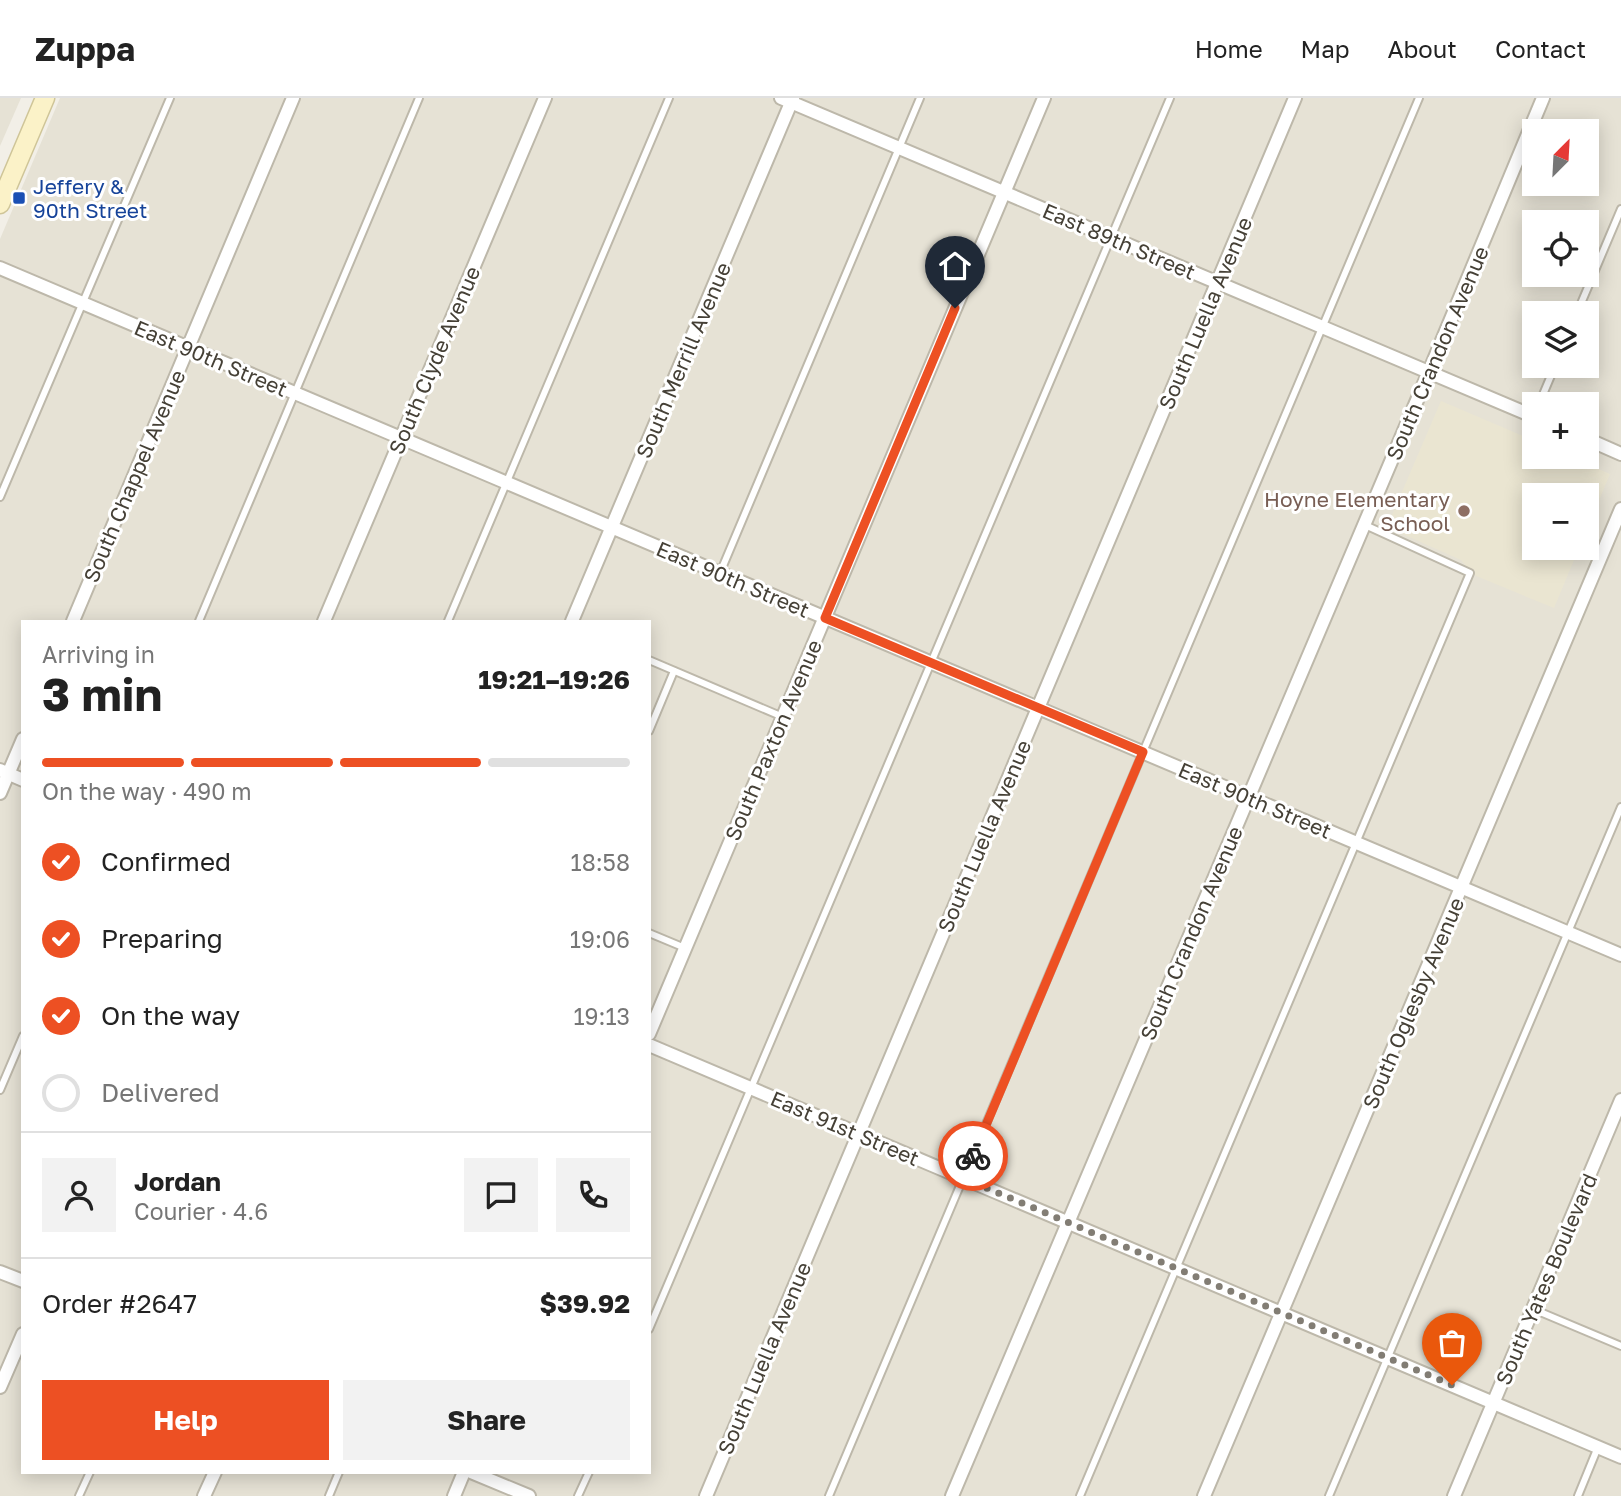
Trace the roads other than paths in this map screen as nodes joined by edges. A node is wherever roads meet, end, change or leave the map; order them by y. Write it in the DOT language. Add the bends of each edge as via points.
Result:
graph roads {
  1 [pos="45,98"];
  2 [pos="170,98"];
  3 [pos="293,98"];
  4 [pos="419,98"];
  5 [pos="545,98"];
  6 [pos="669,98"];
  7 [pos="920,98"];
  8 [pos="1044,98"];
  9 [pos="1170,98"];
  10 [pos="1295,98"];
  11 [pos="1419,98"];
  12 [pos="1543,98"];
  13 [pos="788,99"];
  14 [pos="899,148"];
  15 [pos="1004,192"];
  16 [pos="0,204"];
  17 [pos="1621,209"];
  18 [pos="1111,238"];
  19 [pos="0,268"];
  20 [pos="1217,283"];
  21 [pos="1582,301"];
  22 [pos="82,303"];
  23 [pos="1323,327"];
  24 [pos="188,348"];
  25 [pos="1429,372"];
  26 [pos="295,393"];
  27 [pos="1522,408"];
  28 [pos="401,438"];
  29 [pos="1599,444"];
  30 [pos="1621,454"];
  31 [pos="507,483"];
  32 [pos="0,497"];
  33 [pos="1621,509"];
  34 [pos="1364,524"];
  35 [pos="612,527"];
  36 [pos="720,573"];
  37 [pos="825,618"];
  38 [pos="72,620"];
  39 [pos="199,620"];
  40 [pos="324,620"];
  41 [pos="448,620"];
  42 [pos="572,620"];
  43 [pos="651,661"];
  44 [pos="932,663"];
  45 [pos="674,671"];
  46 [pos="1038,708"];
  47 [pos="783,717"];
  48 [pos="651,727"];
  49 [pos="21,742"];
  50 [pos="1143,752"];
  51 [pos="4,772"];
  52 [pos="21,779"];
  53 [pos="0,793"];
  54 [pos="1249,797"];
  55 [pos="1621,807"];
  56 [pos="1356,842"];
  57 [pos="1461,887"];
  58 [pos="1569,932"];
  59 [pos="651,934"];
  60 [pos="685,948"];
  61 [pos="1621,954"];
  62 [pos="651,1029"];
  63 [pos="21,1041"];
  64 [pos="651,1046"];
  65 [pos="751,1088"];
  66 [pos="0,1090"];
  67 [pos="1621,1100"];
  68 [pos="859,1134"];
  69 [pos="963,1178"];
  70 [pos="1068,1222"];
  71 [pos="1176,1268"];
  72 [pos="0,1272"];
  73 [pos="21,1280"];
  74 [pos="1533,1309"];
  75 [pos="1282,1313"];
  76 [pos="651,1324"];
  77 [pos="21,1339"];
  78 [pos="1621,1346"];
  79 [pos="1387,1357"];
  80 [pos="0,1387"];
  81 [pos="1493,1403"];
  82 [pos="1598,1447"];
  83 [pos="1621,1457"];
  84 [pos="89,1474"];
  85 [pos="214,1474"];
  86 [pos="338,1474"];
  87 [pos="463,1474"];
  88 [pos="476,1474"];
  89 [pos="588,1474"];
  90 [pos="79,1496"];
  91 [pos="204,1496"];
  92 [pos="329,1496"];
  93 [pos="454,1496"];
  94 [pos="529,1496"];
  95 [pos="578,1496"];
  96 [pos="706,1496"];
  97 [pos="829,1496"];
  98 [pos="952,1496"];
  99 [pos="1080,1496"];
  100 [pos="1204,1496"];
  101 [pos="1329,1496"];
  102 [pos="1454,1496"];
  103 [pos="1578,1496"];
  1 -- 16 [label="main road"];
  2 -- 22 [label="lane"];
  3 -- 24 [label="street, South Chappel Avenue"];
  4 -- 26 [label="lane"];
  5 -- 28 [label="street, South Clyde Avenue"];
  6 -- 31 [label="lane"];
  7 -- 14 [label="lane"];
  8 -- 15 [label="street, South Paxton Avenue"];
  9 -- 18 [label="lane"];
  10 -- 20 [label="street, South Luella Avenue"];
  11 -- 23 [label="lane"];
  12 -- 25 [label="street, South Crandon Avenue"];
  13 -- 14 [label="street, East 89th Street"];
  13 -- 35 [label="street, South Merrill Avenue"];
  14 -- 15 [label="street, East 89th Street"];
  14 -- 36 [label="lane"];
  15 -- 18 [label="street, East 89th Street"];
  15 -- 37 [label="street, South Paxton Avenue"];
  17 -- 21 [label="lane"];
  18 -- 20 [label="street, East 89th Street"];
  18 -- 44 [label="lane"];
  19 -- 22 [label="street, East 90th Street"];
  20 -- 23 [label="street, East 89th Street"];
  20 -- 46 [label="street, South Luella Avenue"];
  22 -- 24 [label="street, East 90th Street"];
  22 -- 32 [label="lane"];
  23 -- 25 [label="street, East 89th Street"];
  23 -- 50 [label="lane"];
  24 -- 26 [label="street, East 90th Street"];
  24 -- 38 [label="street, South Chappel Avenue"];
  25 -- 27 [label="street, East 89th Street"];
  25 -- 34 [label="street, South Crandon Avenue"];
  26 -- 28 [label="street, East 90th Street"];
  26 -- 39 [label="lane"];
  28 -- 31 [label="street, East 90th Street"];
  28 -- 40 [label="street, South Clyde Avenue"];
  29 -- 30 [label="street"];
  31 -- 35 [label="street, East 90th Street"];
  31 -- 41 [label="lane"];
  33 -- 57 [label="street, South Oglesby Avenue"];
  34 -- 54 [label="street, South Crandon Avenue"];
  34 -- 56 [label="lane" via="1470,573"];
  35 -- 36 [label="street, East 90th Street"];
  35 -- 42 [label="street, South Merrill Avenue"];
  36 -- 37 [label="street, East 90th Street"];
  37 -- 44 [label="street, East 90th Street"];
  37 -- 47 [label="street, South Paxton Avenue"];
  43 -- 45 [label="lane"];
  44 -- 46 [label="street, East 90th Street"];
  44 -- 65 [label="lane"];
  45 -- 47 [label="lane"];
  45 -- 48 [label="lane"];
  46 -- 50 [label="street, East 90th Street"];
  46 -- 68 [label="street, South Luella Avenue"];
  47 -- 60 [label="street, South Paxton Avenue"];
  49 -- 51 [label="street"];
  50 -- 54 [label="street, East 90th Street"];
  50 -- 69 [label="lane"];
  51 -- 52 [label="street"];
  51 -- 53 [label="street"];
  54 -- 56 [label="street, East 90th Street"];
  54 -- 70 [label="street, South Crandon Avenue"];
  55 -- 58 [label="lane"];
  56 -- 57 [label="street, East 90th Street"];
  56 -- 71 [label="lane"];
  57 -- 58 [label="street, East 90th Street"];
  57 -- 75 [label="street, South Oglesby Avenue"];
  58 -- 61 [label="street, East 90th Street"];
  58 -- 79 [label="lane"];
  59 -- 60 [label="lane"];
  60 -- 62 [label="street, South Paxton Avenue"];
  63 -- 66 [label="lane"];
  64 -- 65 [label="street, East 91st Street"];
  65 -- 68 [label="street, East 91st Street"];
  65 -- 76 [label="lane"];
  67 -- 74 [label="street, South Yates Boulevard"];
  68 -- 69 [label="street, East 91st Street"];
  68 -- 96 [label="street, South Luella Avenue"];
  69 -- 70 [label="street, East 91st Street"];
  69 -- 97 [label="lane"];
  70 -- 71 [label="street, East 91st Street"];
  70 -- 98 [label="street, South Crandon Avenue"];
  71 -- 75 [label="street, East 91st Street"];
  71 -- 99 [label="lane"];
  72 -- 73 [label="street"];
  74 -- 78 [label="lane"];
  74 -- 81 [label="street, South Yates Boulevard"];
  75 -- 79 [label="street, East 91st Street"];
  75 -- 100 [label="street, South Oglesby Avenue"];
  77 -- 80 [label="street"];
  79 -- 81 [label="street, East 91st Street"];
  79 -- 101 [label="lane"];
  81 -- 82 [label="street, East 91st Street"];
  81 -- 102 [label="street, South Yates Boulevard"];
  82 -- 83 [label="street, East 91st Street"];
  82 -- 103 [label="lane"];
  84 -- 90 [label="lane"];
  85 -- 91 [label="street"];
  86 -- 92 [label="lane"];
  87 -- 93 [label="street"];
  88 -- 94 [label="street"];
  89 -- 95 [label="lane"];
}
